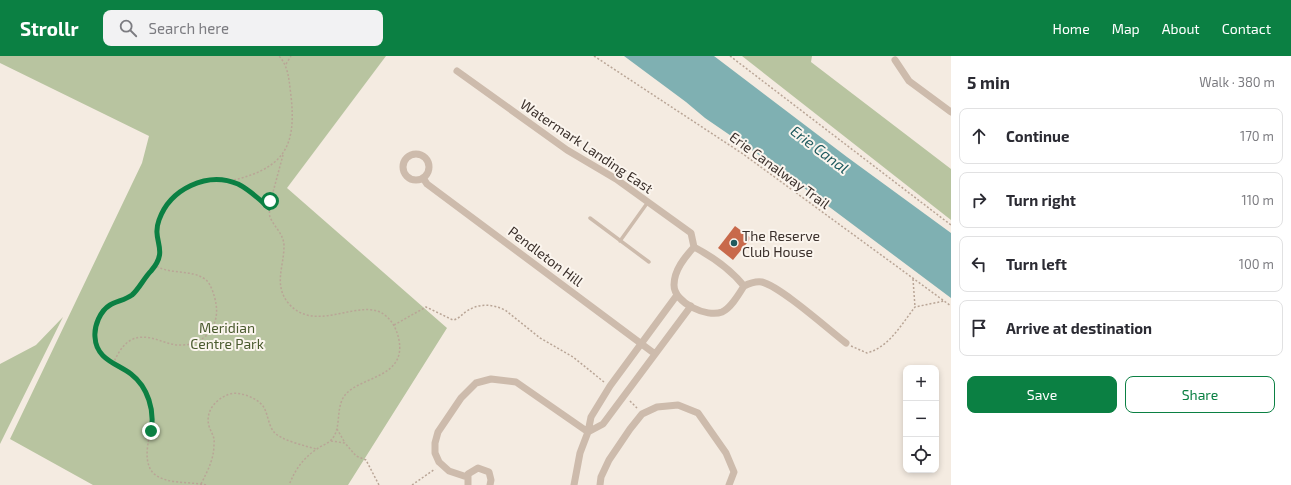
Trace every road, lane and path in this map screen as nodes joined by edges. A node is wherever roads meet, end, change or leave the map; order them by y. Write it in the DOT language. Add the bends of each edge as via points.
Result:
graph roads {
  1 [pos="279,56"];
  2 [pos="291,56"];
  3 [pos="594,56"];
  4 [pos="730,56"];
  5 [pos="895,60"];
  6 [pos="286,64"];
  7 [pos="456,71"];
  8 [pos="951,112"];
  9 [pos="283,155"];
  10 [pos="423,178"];
  11 [pos="230,181"];
  12 [pos="648,202"];
  13 [pos="269,208"];
  14 [pos="590,218"];
  15 [pos="951,224"];
  16 [pos="620,240"];
  17 [pos="694,247"];
  18 [pos="649,262"];
  19 [pos="156,266"];
  20 [pos="913,279"];
  21 [pos="744,286"];
  22 [pos="677,295"];
  23 [pos="944,301"];
  24 [pos="691,306"];
  25 [pos="951,306"];
  26 [pos="915,307"];
  27 [pos="394,325"];
  28 [pos="641,343"];
  29 [pos="846,343"];
  30 [pos="655,354"];
  31 [pos="113,364"];
  32 [pos="604,382"];
  33 [pos="630,401"];
  34 [pos="640,411"];
  35 [pos="337,428"];
  36 [pos="588,432"];
  37 [pos="331,441"];
  38 [pos="345,443"];
  39 [pos="316,449"];
  40 [pos="442,464"];
  41 [pos="467,477"];
  42 [pos="201,484"];
  43 [pos="206,485"];
  44 [pos="289,485"];
  45 [pos="379,485"];
  46 [pos="412,485"];
  47 [pos="468,485"];
  48 [pos="490,485"];
  49 [pos="574,485"];
  50 [pos="600,485"];
  51 [pos="728,485"];
  1 -- 6 [label="path"];
  2 -- 6 [label="path"];
  3 -- 20 [label="path, Erie Canalway Trail" via="743,154"];
  4 -- 15 [label="path"];
  5 -- 8 [label="street" via="909,81"];
  6 -- 9 [label="path" via="293,119 292,134"];
  7 -- 12 [label="street, Watermark Landing East" via="567,150 616,179"];
  9 -- 11 [label="path" via="256,174"];
  9 -- 13 [label="path"];
  10 -- 28 [label="street, Pendleton Hill"];
  11 -- 13 [label="path" via="243,187"];
  11 -- 19 [label="path" via="211,180 192,185 171,200 159,220 157,233 160,255"];
  12 -- 16 [label="lane"];
  12 -- 17 [label="street, Watermark Landing East" via="691,233"];
  13 -- 27 [label="path" via="270,217 284,241 279,283 290,305 313,316 373,309 384,314"];
  14 -- 16 [label="lane"];
  16 -- 18 [label="lane"];
  17 -- 21 [label="street" via="709,255 738,278"];
  17 -- 22 [label="street" via="679,268 674,285"];
  19 -- 31 [label="path" via="132,294 104,310 97,323 97,346"];
  19 -- 31 [label="path" via="166,271 196,274 207,280 217,314 212,330 207,336 182,345 152,337 132,340 120,350"];
  20 -- 23 [label="path, Erie Canalway Trail"];
  20 -- 26 [label="path"];
  21 -- 24 [label="street" via="724,311 715,314"];
  21 -- 29 [label="street" via="762,282 778,290"];
  22 -- 24 [label="street"];
  22 -- 28 [label="street"];
  23 -- 25 [label="path, Erie Canalway Trail"];
  23 -- 26 [label="path"];
  24 -- 30 [label="street"];
  26 -- 29 [label="path" via="890,340 878,350 867,354"];
  27 -- 32 [label="path" via="426,306 453,320 476,306 485,304 499,307"];
  27 -- 35 [label="path" via="400,346 395,361 381,375 347,393 340,405"];
  28 -- 30 [label="street, Pendleton Hill"];
  28 -- 36 [label="street" via="610,386 592,417"];
  30 -- 36 [label="street" via="603,424"];
  31 -- 42 [label="path" via="137,379 149,401 152,422 146,455 152,472 170,483"];
  33 -- 34 [label="path"];
  35 -- 37 [label="path"];
  35 -- 38 [label="path"];
  36 -- 40 [label="street" via="516,382 491,379 476,383 461,398 438,432 435,453"];
  36 -- 49 [label="street" via="580,453"];
  37 -- 38 [label="path"];
  37 -- 39 [label="path"];
  38 -- 45 [label="path" via="356,456 366,460 374,480"];
  39 -- 42 [label="path" via="279,436 274,432 263,406 248,396 231,393 218,400 210,410 208,418 214,438 213,456 212,464"];
  39 -- 44 [label="path" via="302,460"];
  40 -- 41 [label="street" via="449,471"];
  40 -- 46 [label="path"];
  41 -- 47 [label="street"];
  41 -- 48 [label="street" via="471,470 482,468 491,476"];
  42 -- 43 [label="path"];
  50 -- 51 [label="street" via="609,460 642,414 657,407 678,405 698,413 726,453 734,472"];
}
